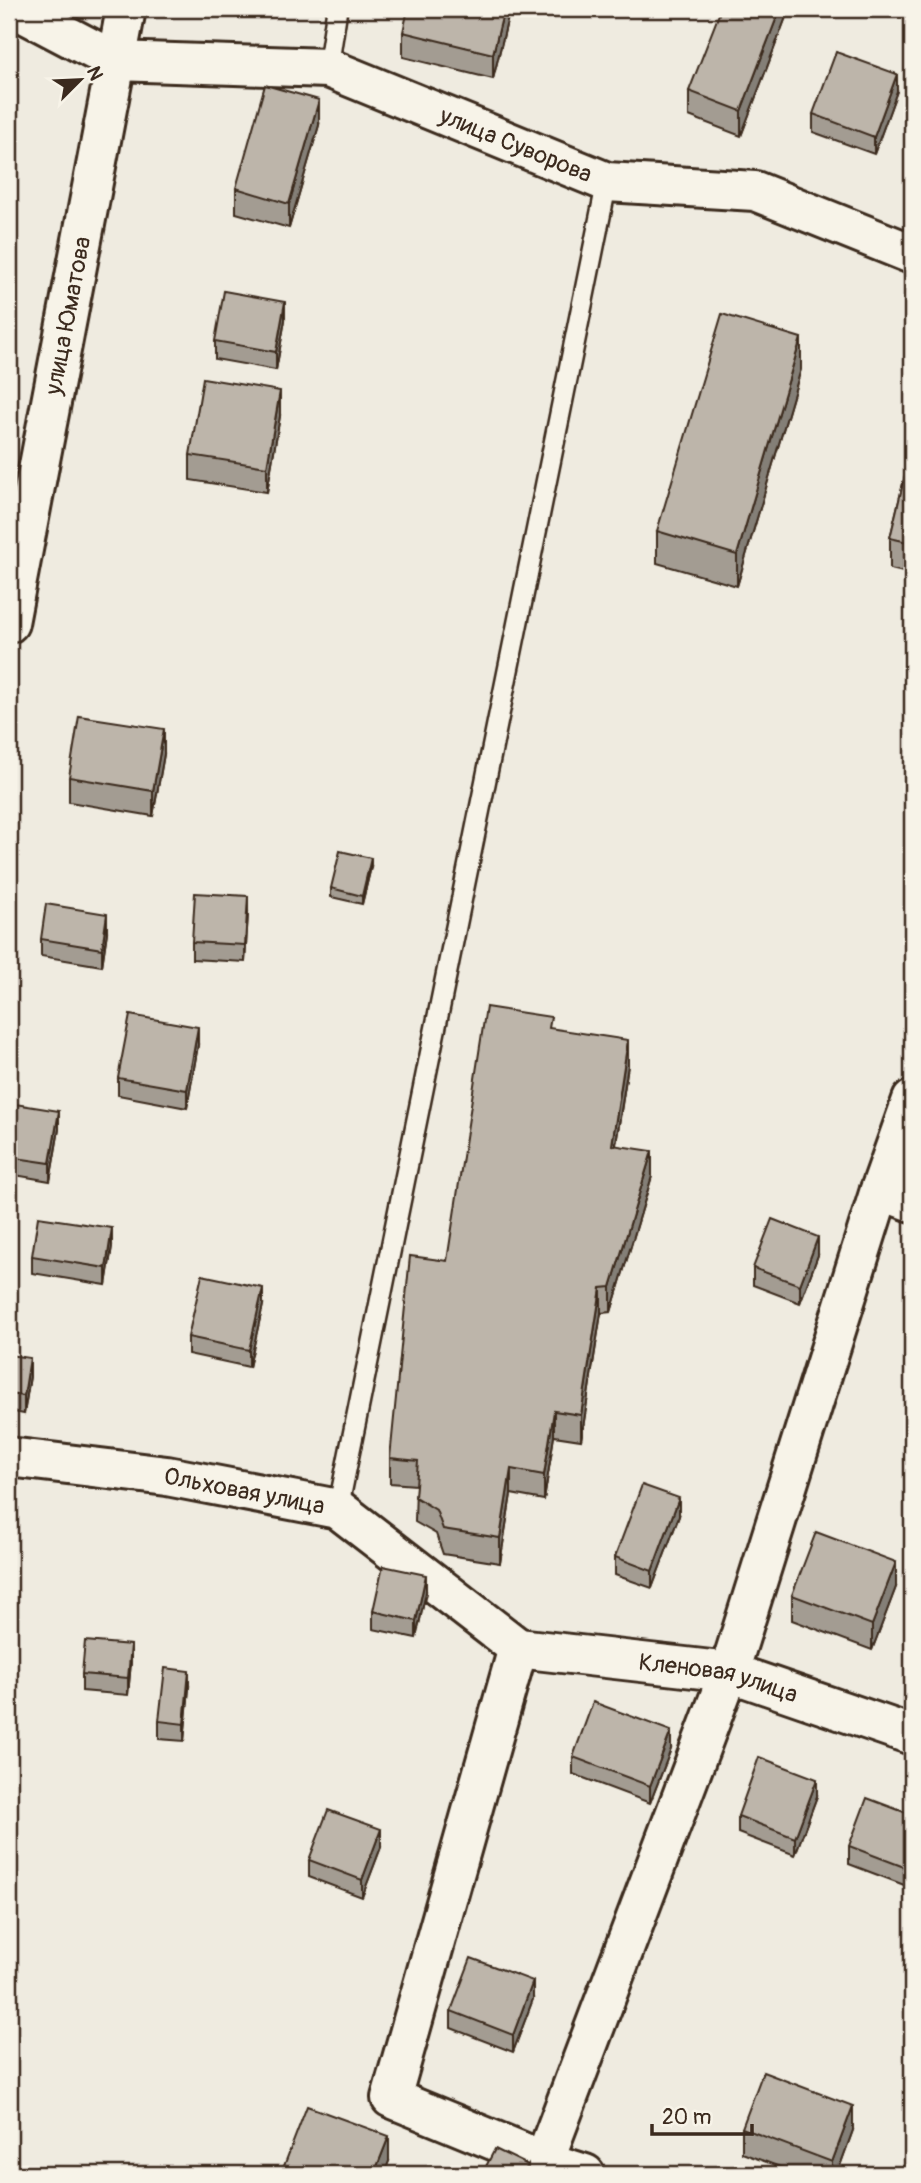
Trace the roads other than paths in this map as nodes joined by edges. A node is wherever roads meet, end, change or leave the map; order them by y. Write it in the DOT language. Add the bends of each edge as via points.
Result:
graph roads {
  1 [pos="16,9"];
  2 [pos="126,9"];
  3 [pos="337,9"];
  4 [pos="115,61"];
  5 [pos="328,68"];
  6 [pos="607,182"];
  7 [pos="912,254"];
  8 [pos="13,572"];
  9 [pos="9,623"];
  10 [pos="912,1100"];
  11 [pos="896,1196"];
  12 [pos="9,1457"];
  13 [pos="338,1509"];
  14 [pos="518,1648"];
  15 [pos="729,1672"];
  16 [pos="912,1735"];
  17 [pos="544,2161"];
  18 [pos="585,2174"];
  1 -- 4 [label="street"];
  2 -- 4 [label="street, улица Юматова"];
  3 -- 5 [label="lane"];
  4 -- 5 [label="street, улица Суворова"];
  4 -- 8 [label="street, улица Юматова"];
  5 -- 6 [label="street, улица Суворова"];
  6 -- 7 [label="street, улица Суворова" via="755,191"];
  6 -- 13 [label="lane"];
  8 -- 9 [label="street, улица Юматова"];
  10 -- 11 [label="street"];
  11 -- 15 [label="street"];
  12 -- 13 [label="street, Ольховая улица" via="166,1476"];
  13 -- 14 [label="street, Ольховая улица"];
  14 -- 15 [label="street, Кленовая улица"];
  14 -- 17 [label="street" via="391,2098"];
  15 -- 16 [label="street, Кленовая улица"];
  15 -- 17 [label="street"];
  17 -- 18 [label="street"];
}
